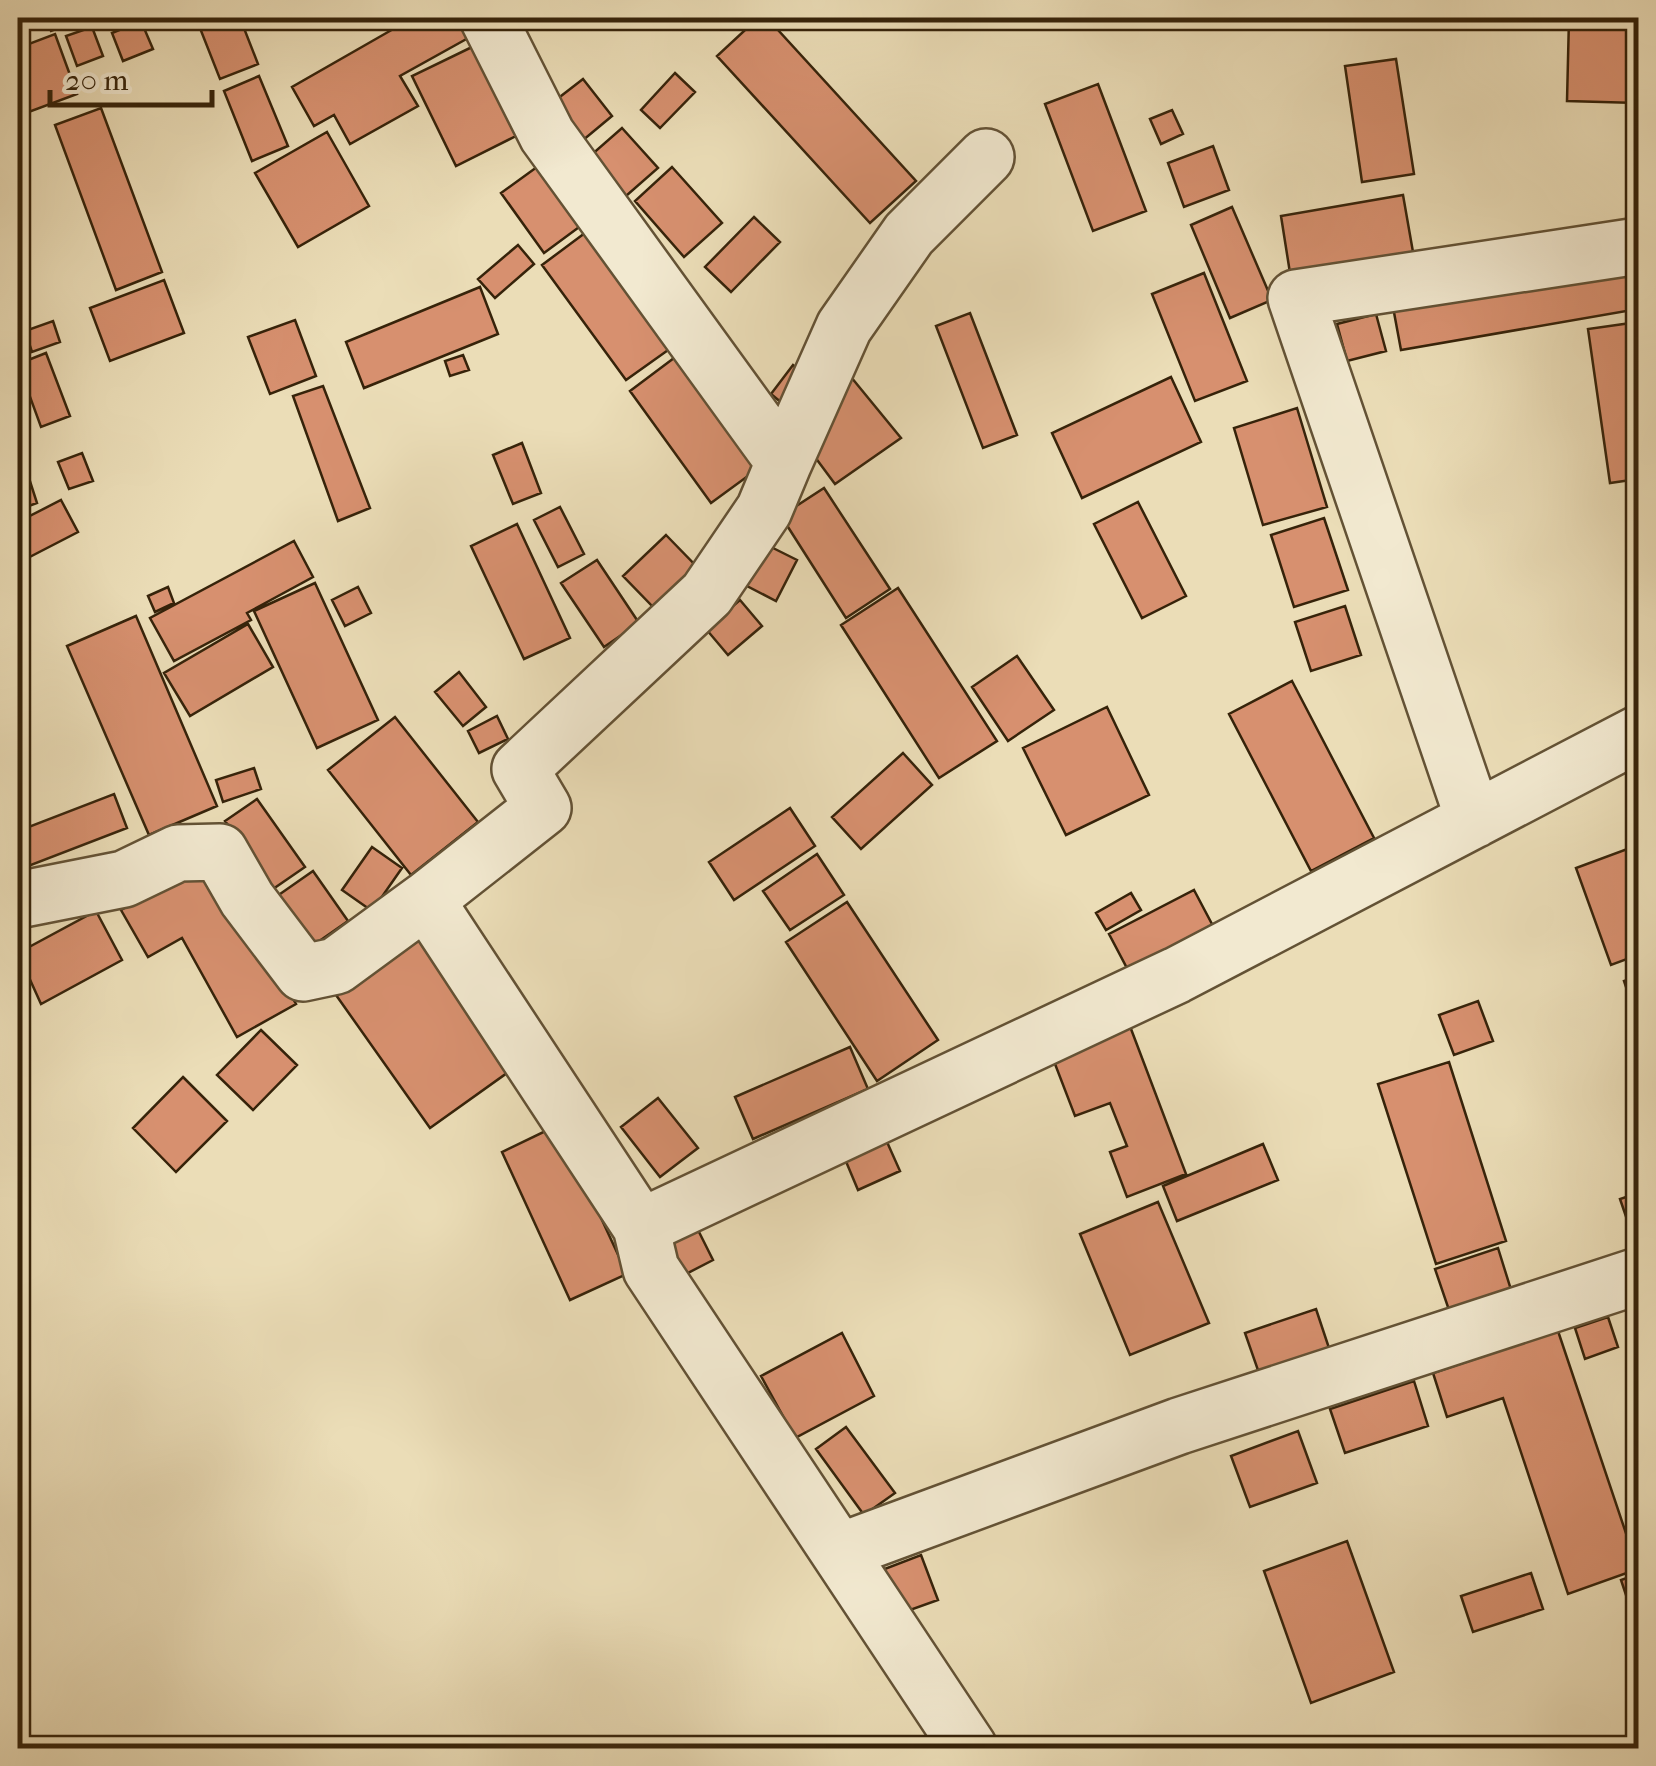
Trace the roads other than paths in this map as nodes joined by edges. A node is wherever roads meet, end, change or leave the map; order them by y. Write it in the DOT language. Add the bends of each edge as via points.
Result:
graph roads {
  1 [pos="488,18"];
  2 [pos="986,157"];
  3 [pos="1638,246"];
  4 [pos="784,462"];
  5 [pos="1638,734"];
  6 [pos="1474,820"];
  7 [pos="18,900"];
  8 [pos="426,900"];
  9 [pos="641,1227"];
  10 [pos="1638,1276"];
  11 [pos="841,1551"];
  12 [pos="969,1748"];
  1 -- 4 [label="street" via="547,135"];
  2 -- 4 [label="street" via="909,234 844,327"];
  3 -- 6 [label="street" via="1296,298"];
  4 -- 8 [label="street" via="764,510 707,594 520,769 543,808"];
  5 -- 6 [label="street"];
  6 -- 9 [label="street" via="1177,975"];
  7 -- 8 [label="street" via="124,879 178,853 220,852 304,973 336,966"];
  8 -- 9 [label="street"];
  9 -- 11 [label="street" via="651,1269"];
  10 -- 11 [label="street" via="1179,1426"];
  11 -- 12 [label="street"];
}
